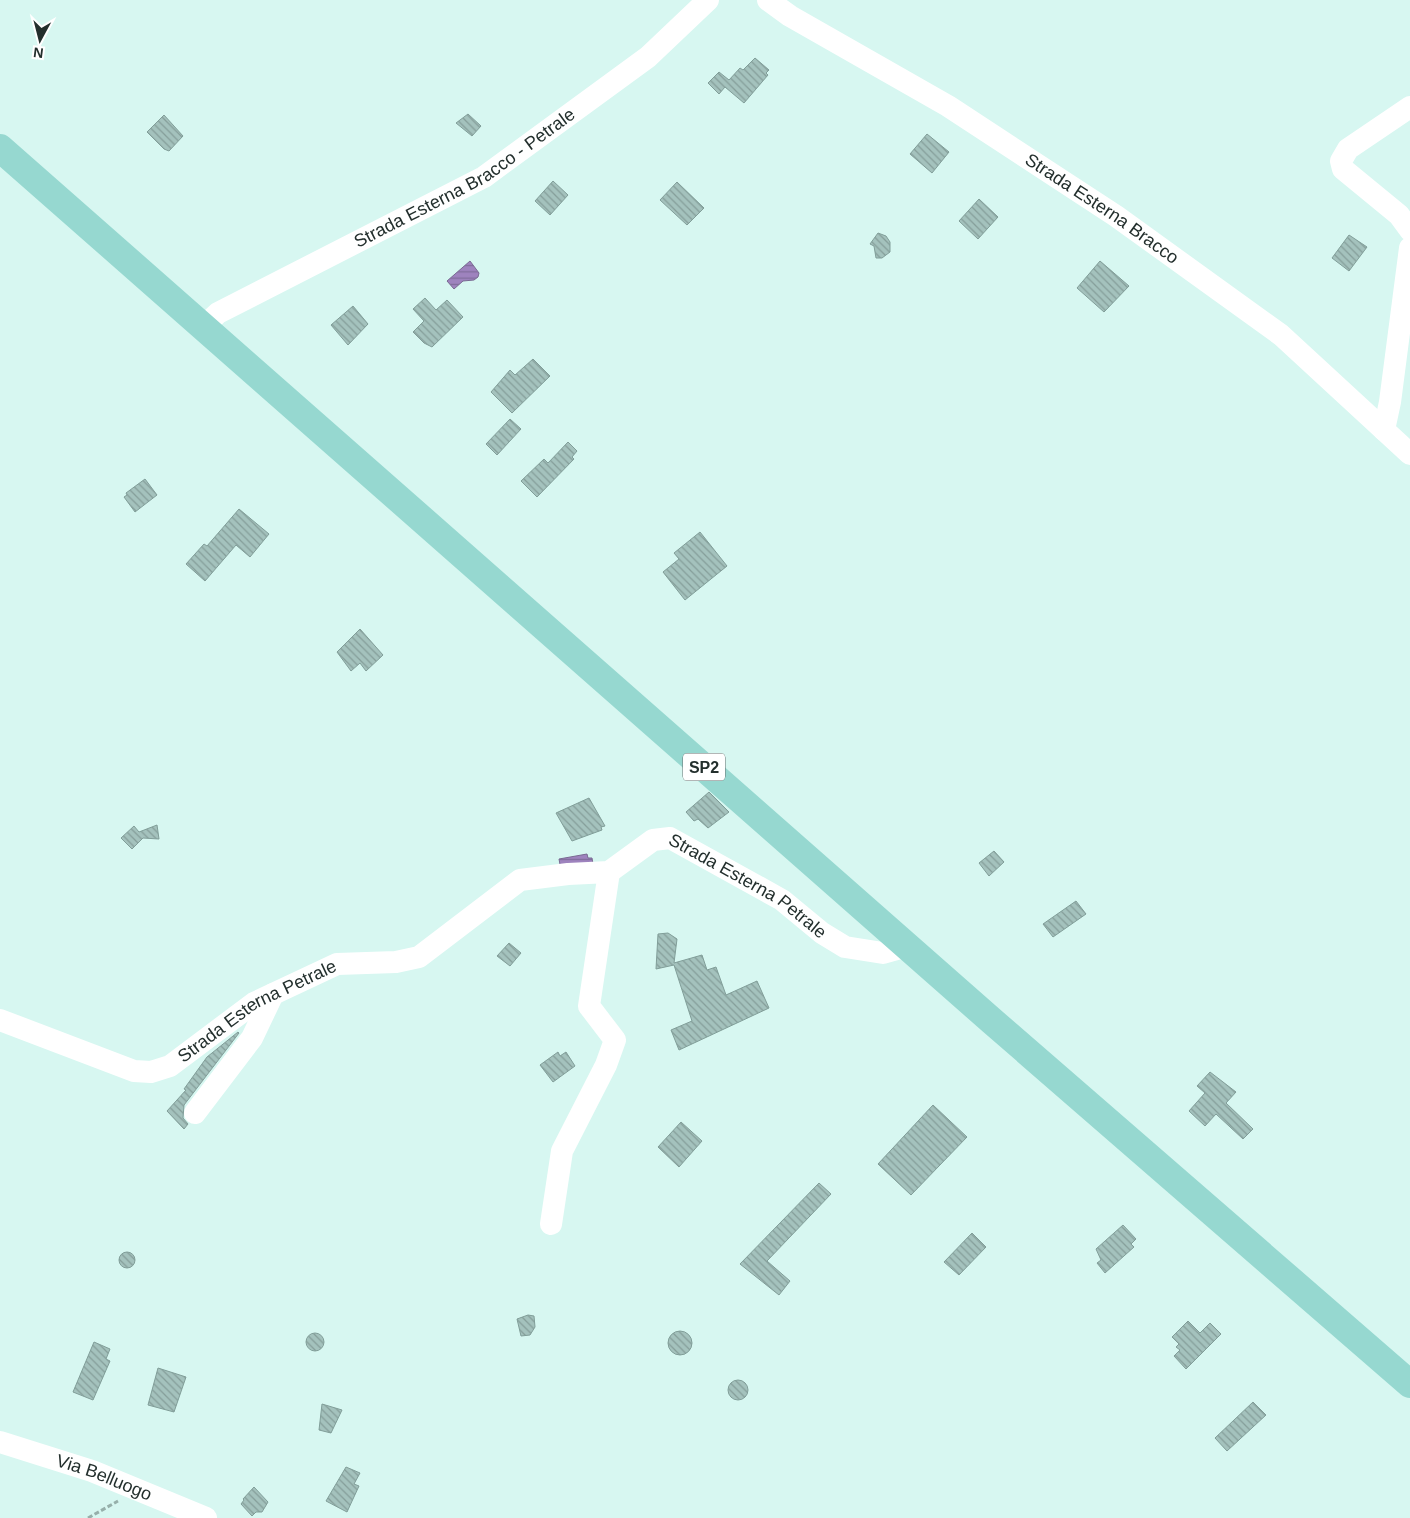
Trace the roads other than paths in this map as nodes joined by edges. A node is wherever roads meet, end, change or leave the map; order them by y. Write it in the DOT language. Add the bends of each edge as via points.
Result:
graph roads {
  1 [pos="708,0"];
  2 [pos="768,0"];
  3 [pos="1410,107"];
  4 [pos="0,148"];
  5 [pos="1410,230"];
  6 [pos="1410,248"];
  7 [pos="203,326"];
  8 [pos="1384,430"];
  9 [pos="1410,454"];
  10 [pos="609,872"];
  11 [pos="908,946"];
  12 [pos="273,994"];
  13 [pos="0,1020"];
  14 [pos="195,1113"];
  15 [pos="552,1224"];
  16 [pos="1410,1384"];
  17 [pos="0,1442"];
  18 [pos="206,1518"];
  1 -- 7 [label="street, Strada Esterna Bracco - Petrale" via="648,57 484,177 218,313"];
  2 -- 8 [label="street, Strada Esterna Bracco" via="790,16 948,106 1116,216 1281,336"];
  3 -- 5 [label="street" via="1348,149 1341,161 1343,169 1399,215"];
  4 -- 7 [label="main road, SP2"];
  6 -- 8 [label="street"];
  7 -- 11 [label="main road, SP2"];
  8 -- 9 [label="street, Strada Esterna Bracco"];
  10 -- 11 [label="street, Strada Esterna Petrale" via="653,840 670,838 782,900 822,933 845,947 883,953"];
  10 -- 12 [label="street, Strada Esterna Petrale" via="520,880 419,957 396,962 337,964"];
  10 -- 15 [label="street" via="589,1006 615,1040 606,1065 562,1151"];
  11 -- 16 [label="main road, SP2"];
  12 -- 13 [label="street, Strada Esterna Petrale" via="254,1003 170,1066 151,1072 134,1071"];
  12 -- 14 [label="street" via="252,1038"];
  17 -- 18 [label="street, Via Belluogo" via="92,1472"];
}
